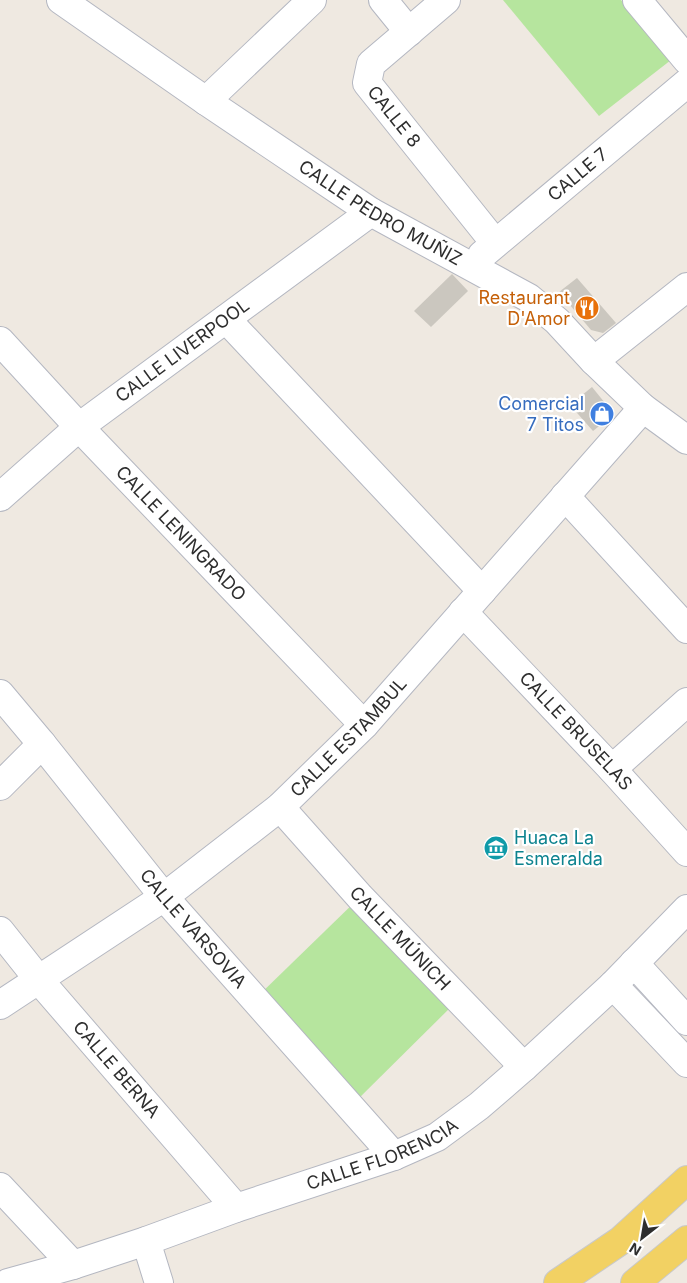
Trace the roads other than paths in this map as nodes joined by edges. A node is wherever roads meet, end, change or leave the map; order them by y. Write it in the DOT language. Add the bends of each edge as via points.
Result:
graph roads {
  1 [pos="61,0"];
  2 [pos="312,0"];
  3 [pos="383,0"];
  4 [pos="446,0"];
  5 [pos="637,0"];
  6 [pos="409,32"];
  7 [pos="687,60"];
  8 [pos="687,83"];
  9 [pos="206,101"];
  10 [pos="371,212"];
  11 [pos="494,243"];
  12 [pos="470,266"];
  13 [pos="687,287"];
  14 [pos="226,319"];
  15 [pos="0,341"];
  16 [pos="594,361"];
  17 [pos="643,408"];
  18 [pos="79,428"];
  19 [pos="687,440"];
  20 [pos="565,496"];
  21 [pos="0,497"];
  22 [pos="482,591"];
  23 [pos="463,612"];
  24 [pos="687,629"];
  25 [pos="0,694"];
  26 [pos="687,702"];
  27 [pos="364,725"];
  28 [pos="42,744"];
  29 [pos="612,769"];
  30 [pos="0,786"];
  31 [pos="280,807"];
  32 [pos="687,852"];
  33 [pos="164,897"];
  34 [pos="687,909"];
  35 [pos="0,931"];
  36 [pos="634,963"];
  37 [pos="39,980"];
  38 [pos="613,985"];
  39 [pos="0,1005"];
  40 [pos="687,1021"];
  41 [pos="687,1063"];
  42 [pos="524,1066"];
  43 [pos="394,1156"];
  44 [pos="687,1180"];
  45 [pos="0,1187"];
  46 [pos="236,1208"];
  47 [pos="687,1240"];
  48 [pos="146,1241"];
  49 [pos="73,1265"];
  50 [pos="8,1283"];
  51 [pos="159,1283"];
  52 [pos="558,1283"];
  53 [pos="635,1283"];
  1 -- 9 [label="street, CALLE PEDRO MUÑIZ"];
  2 -- 9 [label="street"];
  3 -- 6 [label="street"];
  4 -- 6 [label="street, CALLE 8"];
  5 -- 7 [label="street"];
  6 -- 11 [label="street, CALLE 8" via="371,64 367,83"];
  8 -- 11 [label="street, CALLE 7"];
  9 -- 10 [label="street, CALLE PEDRO MUÑIZ"];
  10 -- 12 [label="street, CALLE PEDRO MUÑIZ"];
  10 -- 14 [label="street, CALLE LIVERPOOL"];
  11 -- 12 [label="street, CALLE 7"];
  12 -- 16 [label="street, CALLE PEDRO MUÑIZ" via="529,298 557,321"];
  13 -- 16 [label="street"];
  14 -- 18 [label="street, CALLE LIVERPOOL"];
  14 -- 22 [label="street"];
  15 -- 18 [label="street, CALLE LENINGRADO"];
  16 -- 17 [label="street, CALLE PEDRO MUÑIZ"];
  17 -- 19 [label="street, CALLE PEDRO MUÑIZ"];
  17 -- 20 [label="street, CALLE ESTAMBUL"];
  18 -- 21 [label="street, CALLE LIVERPOOL"];
  18 -- 27 [label="street, CALLE LENINGRADO"];
  20 -- 22 [label="street, CALLE ESTAMBUL"];
  20 -- 24 [label="street"];
  22 -- 23 [label="street, CALLE ESTAMBUL"];
  23 -- 27 [label="street, CALLE ESTAMBUL"];
  23 -- 29 [label="street, CALLE BRUSELAS"];
  25 -- 28 [label="street, CALLE VARSOVIA"];
  26 -- 29 [label="street"];
  27 -- 31 [label="street, CALLE ESTAMBUL"];
  28 -- 30 [label="street"];
  28 -- 33 [label="street, CALLE VARSOVIA"];
  29 -- 32 [label="street, CALLE BRUSELAS"];
  31 -- 33 [label="street, CALLE ESTAMBUL"];
  31 -- 42 [label="street, CALLE MÚNICH" via="360,897"];
  33 -- 37 [label="street, CALLE ESTAMBUL"];
  33 -- 43 [label="street, CALLE VARSOVIA"];
  34 -- 36 [label="street, CALLE FLORENCIA"];
  35 -- 37 [label="street, CALLE BERNA"];
  36 -- 38 [label="street, CALLE FLORENCIA"];
  36 -- 40 [label="street"];
  37 -- 39 [label="street, CALLE ESTAMBUL"];
  37 -- 46 [label="street, CALLE BERNA"];
  38 -- 41 [label="street"];
  38 -- 42 [label="street, CALLE FLORENCIA"];
  42 -- 43 [label="street, CALLE FLORENCIA" via="479,1106 437,1137"];
  43 -- 46 [label="street, CALLE FLORENCIA"];
  44 -- 52 [label="main road" via="620,1241"];
  45 -- 49 [label="street"];
  46 -- 48 [label="street, CALLE FLORENCIA"];
  47 -- 53 [label="main road"];
  48 -- 49 [label="street, CALLE FLORENCIA"];
  48 -- 51 [label="street"];
  49 -- 50 [label="street, CALLE FLORENCIA"];
}
